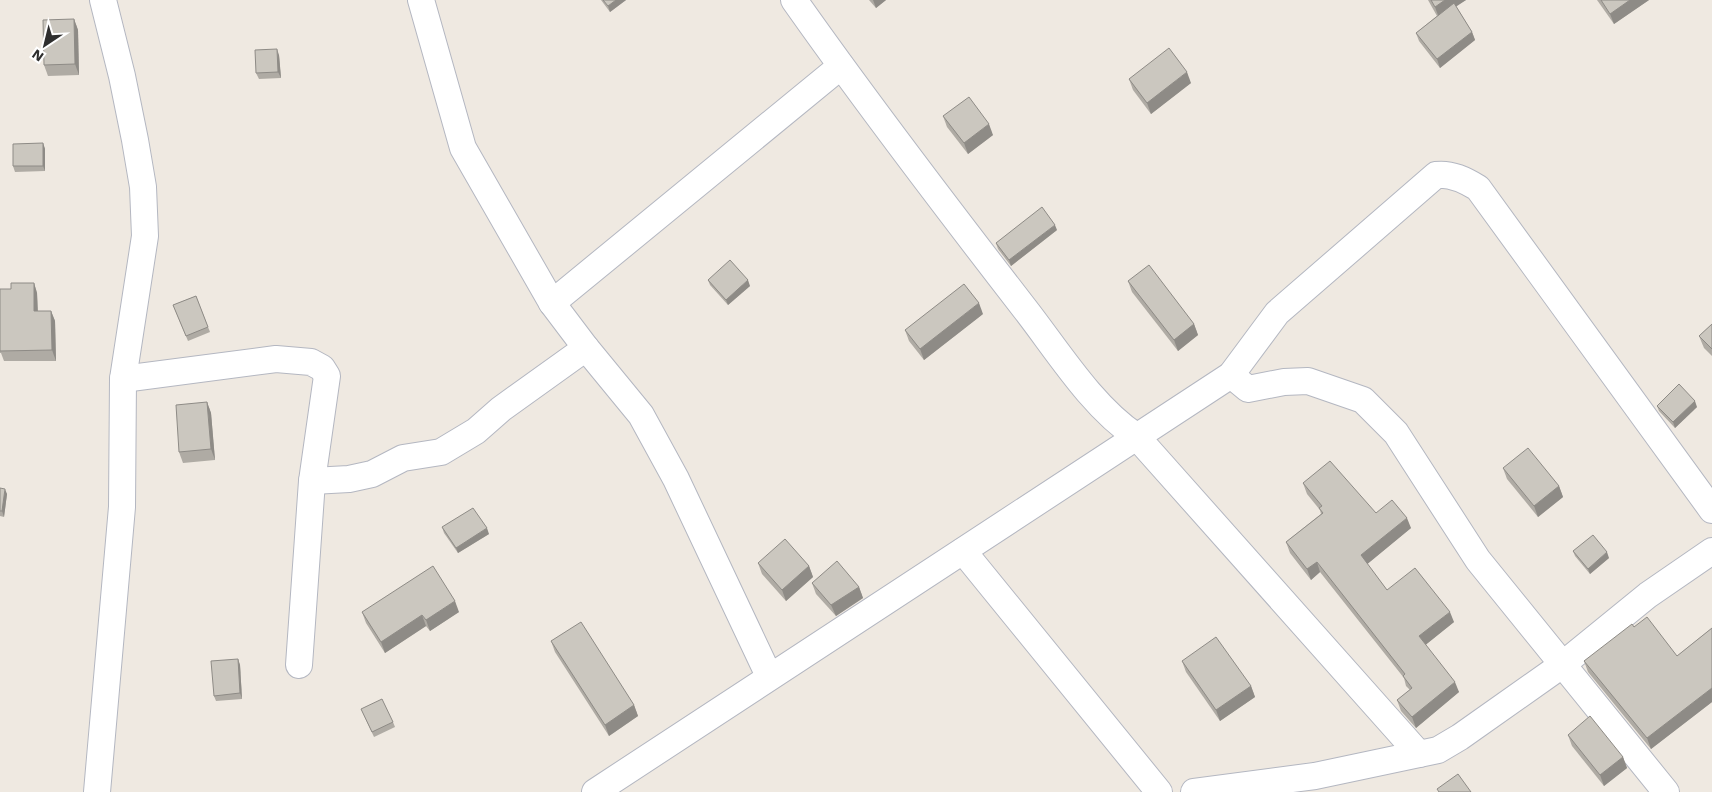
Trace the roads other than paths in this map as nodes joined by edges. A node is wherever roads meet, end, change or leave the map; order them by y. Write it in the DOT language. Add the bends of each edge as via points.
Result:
graph roads {
  1 [pos="103,0"];
  2 [pos="421,0"];
  3 [pos="794,0"];
  4 [pos="841,66"];
  5 [pos="552,303"];
  6 [pos="586,348"];
  7 [pos="1231,375"];
  8 [pos="123,379"];
  9 [pos="1136,436"];
  10 [pos="312,481"];
  11 [pos="1712,510"];
  12 [pos="963,550"];
  13 [pos="1712,551"];
  14 [pos="299,665"];
  15 [pos="1562,665"];
  16 [pos="769,676"];
  17 [pos="1418,754"];
  18 [pos="97,792"];
  19 [pos="595,792"];
  20 [pos="1159,792"];
  21 [pos="1194,792"];
  22 [pos="1666,792"];
  1 -- 8 [label="street" via="126,90 143,187 145,236"];
  2 -- 5 [label="street" via="463,148"];
  3 -- 4 [label="street"];
  4 -- 5 [label="street"];
  4 -- 9 [label="street" via="1106,413"];
  5 -- 6 [label="street"];
  6 -- 10 [label="street" via="501,409 476,431 440,452 403,458 372,474"];
  6 -- 16 [label="street" via="642,415 676,479"];
  7 -- 9 [label="street"];
  7 -- 11 [label="street" via="1277,314 1427,181 1445,173 1478,188"];
  7 -- 15 [label="street" via="1248,389 1308,381 1363,400 1396,433 1478,560"];
  8 -- 10 [label="street" via="276,359 311,362 322,368 327,376"];
  8 -- 18 [label="street" via="122,507"];
  9 -- 12 [label="street"];
  9 -- 17 [label="street"];
  10 -- 14 [label="street"];
  12 -- 16 [label="street"];
  12 -- 20 [label="street"];
  13 -- 15 [label="street" via="1648,594"];
  15 -- 17 [label="street" via="1460,737 1438,750"];
  15 -- 22 [label="street"];
  16 -- 19 [label="street"];
  17 -- 21 [label="street" via="1315,776"];
}
